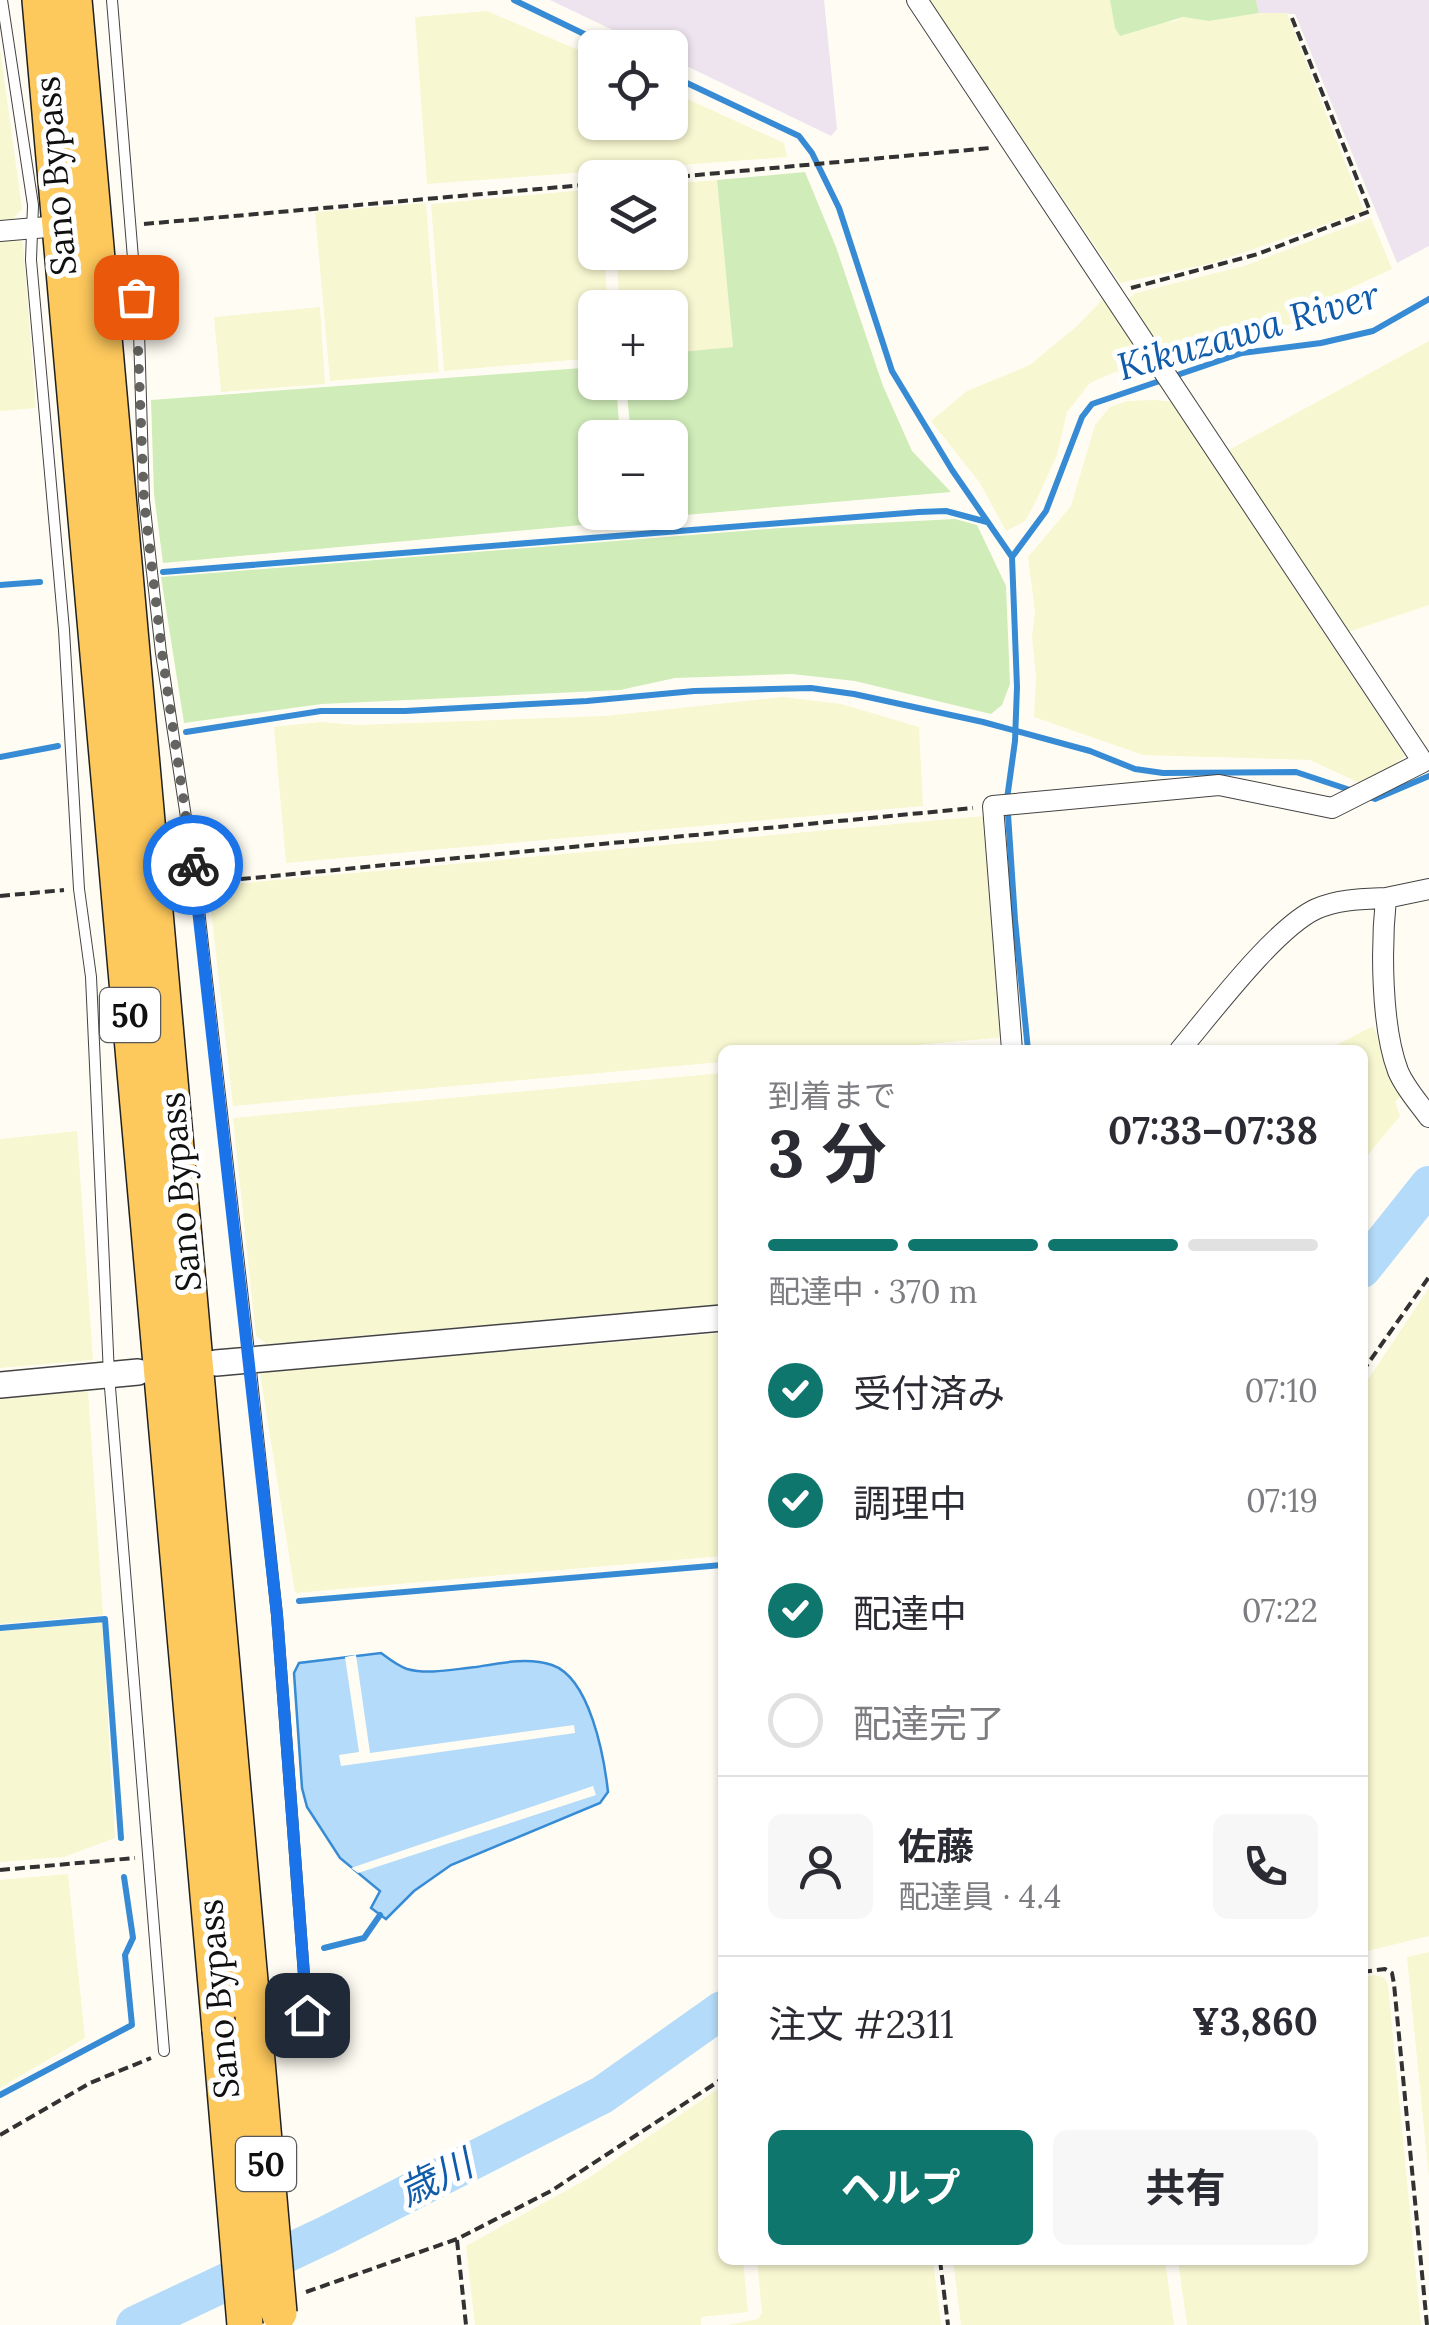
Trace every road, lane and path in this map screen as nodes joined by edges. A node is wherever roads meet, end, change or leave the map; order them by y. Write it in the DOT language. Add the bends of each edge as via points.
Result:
graph roads {
  1 [pos="2,0"];
  2 [pos="25,0"];
  3 [pos="40,0"];
  4 [pos="74,0"];
  5 [pos="90,0"];
  6 [pos="112,0"];
  7 [pos="918,0"];
  8 [pos="1292,18"];
  9 [pos="48,92"];
  10 [pos="84,112"];
  11 [pos="1014,145"];
  12 [pos="688,176"];
  13 [pos="578,186"];
  14 [pos="130,226"];
  15 [pos="46,227"];
  16 [pos="0,231"];
  17 [pos="1115,296"];
  18 [pos="139,332"];
  19 [pos="114,334"];
  20 [pos="1427,762"];
  21 [pos="993,806"];
  22 [pos="196,883"];
  23 [pos="79,889"];
  24 [pos="1429,889"];
  25 [pos="0,896"];
  26 [pos="1386,898"];
  27 [pos="1012,1045"];
  28 [pos="1184,1045"];
  29 [pos="1424,1110"];
  30 [pos="1429,1277"];
  31 [pos="718,1318"];
  32 [pos="250,1361"];
  33 [pos="216,1363"];
  34 [pos="1368,1363"];
  35 [pos="138,1372"];
  36 [pos="109,1376"];
  37 [pos="0,1385"];
  38 [pos="148,1857"];
  39 [pos="0,1870"];
  40 [pos="1368,1971"];
  41 [pos="307,2015"];
  42 [pos="164,2051"];
  43 [pos="718,2082"];
  44 [pos="0,2136"];
  45 [pos="456,2239"];
  46 [pos="941,2265"];
  47 [pos="289,2310"];
  48 [pos="245,2325"];
  49 [pos="466,2325"];
  50 [pos="948,2325"];
  51 [pos="1427,2325"];
  1 -- 15 [label="lane" via="33,205"];
  2 -- 9 [label="highway"];
  3 -- 9 [label="highway, Sano Bypass / 50"];
  4 -- 10 [label="highway, Sano Bypass / 50"];
  5 -- 10 [label="highway"];
  6 -- 14 [label="lane"];
  7 -- 11 [label="street"];
  8 -- 17 [label="path" via="1370,211 1258,254"];
  9 -- 15 [label="highway, Sano Bypass / 50"];
  10 -- 19 [label="highway, Sano Bypass / 50"];
  11 -- 12 [label="path"];
  11 -- 17 [label="street"];
  13 -- 14 [label="path"];
  14 -- 18 [label="lane"];
  15 -- 16 [label="street"];
  15 -- 23 [label="lane" via="31,260"];
  15 -- 48 [label="highway, Sano Bypass / 50, bridge"];
  17 -- 20 [label="street"];
  18 -- 19 [label="lane"];
  18 -- 22 [label="lane" via="144,500"];
  19 -- 47 [label="highway, Sano Bypass / 50, bridge" via="253,2015"];
  20 -- 21 [label="street" via="1332,808 1219,785"];
  21 -- 22 [label="path"];
  21 -- 27 [label="street"];
  22 -- 32 [label="lane"];
  23 -- 25 [label="path"];
  23 -- 36 [label="lane" via="91,977"];
  24 -- 26 [label="street"];
  26 -- 28 [label="street" via="1320,907 1292,922"];
  26 -- 29 [label="street" via="1381,944 1392,1044 1398,1069"];
  30 -- 34 [label="path"];
  31 -- 32 [label="street"];
  32 -- 33 [label="street"];
  32 -- 41 [label="lane"];
  35 -- 36 [label="street"];
  36 -- 37 [label="street"];
  36 -- 38 [label="lane"];
  38 -- 39 [label="path"];
  38 -- 42 [label="lane"];
  40 -- 51 [label="path" via="1385,1969 1394,1984"];
  42 -- 44 [label="path" via="90,2082"];
  43 -- 45 [label="path" via="551,2191"];
  45 -- 47 [label="path"];
  45 -- 49 [label="path"];
  46 -- 50 [label="path"];
}
